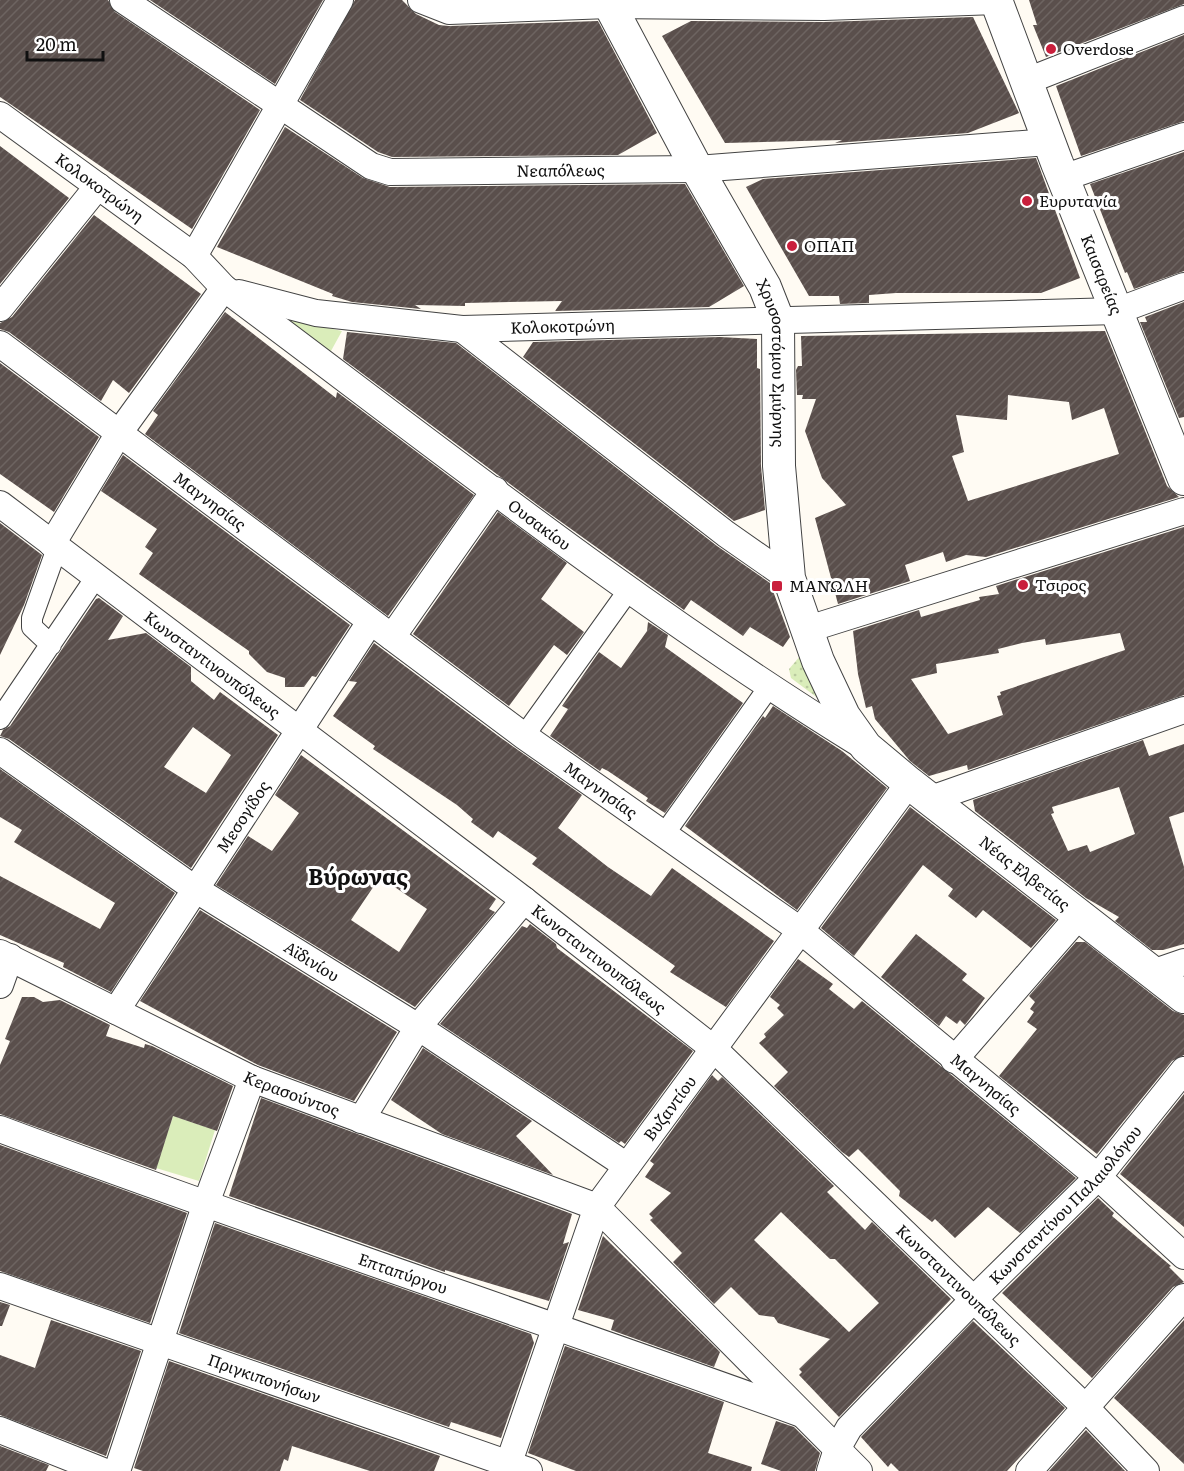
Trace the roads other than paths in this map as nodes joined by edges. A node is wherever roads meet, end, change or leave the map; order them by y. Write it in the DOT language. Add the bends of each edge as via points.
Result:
graph roads {
  1 [pos="123,0"];
  2 [pos="340,0"];
  3 [pos="421,0"];
  4 [pos="997,1"];
  5 [pos="608,2"];
  6 [pos="822,3"];
  7 [pos="1184,19"];
  8 [pos="1027,81"];
  9 [pos="281,107"];
  10 [pos="0,115"];
  11 [pos="1184,136"];
  12 [pos="1049,142"];
  13 [pos="697,169"];
  14 [pos="1063,178"];
  15 [pos="98,186"];
  16 [pos="194,256"];
  17 [pos="1184,286"];
  18 [pos="224,288"];
  19 [pos="0,308"];
  20 [pos="1117,311"];
  21 [pos="778,320"];
  22 [pos="462,329"];
  23 [pos="0,344"];
  24 [pos="119,433"];
  25 [pos="1176,434"];
  26 [pos="1184,479"];
  27 [pos="495,490"];
  28 [pos="0,504"];
  29 [pos="1184,511"];
  30 [pos="54,546"];
  31 [pos="96,577"];
  32 [pos="789,578"];
  33 [pos="628,591"];
  34 [pos="370,622"];
  35 [pos="805,630"];
  36 [pos="392,637"];
  37 [pos="51,645"];
  38 [pos="769,687"];
  39 [pos="1184,710"];
  40 [pos="0,719"];
  41 [pos="300,729"];
  42 [pos="524,736"];
  43 [pos="866,747"];
  44 [pos="0,751"];
  45 [pos="920,791"];
  46 [pos="666,833"];
  47 [pos="195,889"];
  48 [pos="524,900"];
  49 [pos="1078,917"];
  50 [pos="800,930"];
  51 [pos="5,955"];
  52 [pos="1184,962"];
  53 [pos="1152,973"];
  54 [pos="0,985"];
  55 [pos="1184,997"];
  56 [pos="116,1011"];
  57 [pos="418,1028"];
  58 [pos="714,1049"];
  59 [pos="954,1060"];
  60 [pos="1184,1070"];
  61 [pos="252,1079"];
  62 [pos="361,1120"];
  63 [pos="0,1129"];
  64 [pos="627,1166"];
  65 [pos="1098,1177"];
  66 [pos="204,1206"];
  67 [pos="597,1207"];
  68 [pos="1184,1256"];
  69 [pos="0,1286"];
  70 [pos="1184,1297"];
  71 [pos="972,1300"];
  72 [pos="556,1326"];
  73 [pos="158,1343"];
  74 [pos="1085,1407"];
  75 [pos="805,1416"];
  76 [pos="0,1430"];
  77 [pos="833,1460"];
  78 [pos="515,1469"];
  79 [pos="103,1471"];
  80 [pos="117,1471"];
  81 [pos="859,1471"];
  82 [pos="1029,1471"];
  83 [pos="1146,1471"];
  1 -- 9 [label="street, Νεαπόλεως"];
  2 -- 9 [label="street"];
  3 -- 5 [label="street" via="449,11"];
  4 -- 6 [label="street"];
  4 -- 8 [label="street, Καισαρείας"];
  5 -- 6 [label="street"];
  5 -- 13 [label="street, Χρυσοστόμου Σμύρνης"];
  7 -- 8 [label="street"];
  8 -- 12 [label="street, Καισαρείας"];
  9 -- 13 [label="street, Νεαπόλεως" via="371,166 390,172"];
  9 -- 16 [label="street"];
  10 -- 15 [label="street, Κολοκοτρώνη"];
  11 -- 14 [label="street"];
  12 -- 13 [label="street, Νεαπόλεως"];
  12 -- 14 [label="street, Καισαρείας"];
  13 -- 21 [label="street, Χρυσοστόμου Σμύρνης" via="765,287"];
  14 -- 20 [label="street, Καισαρείας"];
  15 -- 16 [label="street, Κολοκοτρώνη"];
  15 -- 19 [label="street"];
  16 -- 18 [label="street, Κολοκοτρώνη"];
  17 -- 20 [label="street, Κολοκοτρώνη"];
  18 -- 22 [label="street, Κολοκοτρώνη" via="316,313"];
  18 -- 24 [label="street"];
  18 -- 27 [label="street, Ουσακίου"];
  20 -- 21 [label="street, Κολοκοτρώνη"];
  20 -- 25 [label="street, Καισαρείας"];
  21 -- 22 [label="street, Κολοκοτρώνη"];
  21 -- 32 [label="street, Χρυσοστόμου Σμύρνης" via="778,466"];
  22 -- 32 [label="street" via="726,534"];
  23 -- 24 [label="street, Μαγνησίας"];
  24 -- 30 [label="street"];
  24 -- 34 [label="street, Μαγνησίας"];
  25 -- 26 [label="street, Καισαρείας"];
  27 -- 33 [label="street, Ουσακίου"];
  27 -- 36 [label="street"];
  28 -- 30 [label="street, Κωνσταντινουπόλεως"];
  29 -- 35 [label="street"];
  30 -- 31 [label="street, Κωνσταντινουπόλεως"];
  30 -- 37 [label="street" via="32,618 32,627"];
  31 -- 37 [label="street"];
  31 -- 41 [label="street, Κωνσταντινουπόλεως"];
  32 -- 35 [label="street, Χρυσοστόμου Σμύρνης"];
  33 -- 38 [label="street, Ουσακίου"];
  33 -- 42 [label="street"];
  34 -- 36 [label="street, Μαγνησίας"];
  34 -- 41 [label="street, Μεσογίδος"];
  35 -- 43 [label="street, Χρυσοστόμου Σμύρνης" via="844,716"];
  36 -- 42 [label="street, Μαγνησίας"];
  37 -- 40 [label="street"];
  38 -- 43 [label="street, Ουσακίου"];
  38 -- 46 [label="street"];
  39 -- 45 [label="street"];
  41 -- 47 [label="street, Μεσογίδος"];
  41 -- 48 [label="street, Κωνσταντινουπόλεως"];
  42 -- 46 [label="street, Μαγνησίας"];
  43 -- 45 [label="street, Νέας Ελβετίας"];
  44 -- 47 [label="street, Αϊδινίου"];
  45 -- 49 [label="street, Νέας Ελβετίας"];
  45 -- 50 [label="street, Βυζαντίου"];
  46 -- 50 [label="street, Μαγνησίας"];
  47 -- 56 [label="street, Μεσογίδος"];
  47 -- 57 [label="street, Αϊδινίου"];
  48 -- 57 [label="street"];
  48 -- 58 [label="street, Κωνσταντινουπόλεως"];
  49 -- 53 [label="street, Νέας Ελβετίας"];
  49 -- 59 [label="street"];
  50 -- 58 [label="street, Βυζαντίου"];
  50 -- 59 [label="street, Μαγνησίας"];
  51 -- 54 [label="street"];
  51 -- 56 [label="street, Κερασούντος"];
  52 -- 53 [label="street"];
  53 -- 55 [label="street, Νέας Ελβετίας"];
  56 -- 61 [label="street, Κερασούντος"];
  57 -- 62 [label="street"];
  57 -- 64 [label="street, Αϊδινίου"];
  58 -- 64 [label="street, Βυζαντίου"];
  58 -- 71 [label="street, Κωνσταντινουπόλεως"];
  59 -- 65 [label="street, Μαγνησίας"];
  60 -- 65 [label="street, Κωνσταντίνου Παλαιολόγου"];
  61 -- 62 [label="street, Κερασούντος"];
  61 -- 66 [label="street"];
  62 -- 67 [label="street, Κερασούντος"];
  63 -- 66 [label="street, Επταπύργου"];
  64 -- 67 [label="street, Βυζαντίου"];
  65 -- 68 [label="street, Μαγνησίας"];
  65 -- 71 [label="street, Κωνσταντίνου Παλαιολόγου"];
  66 -- 72 [label="street, Επταπύργου"];
  66 -- 73 [label="street"];
  67 -- 72 [label="street, Βυζαντίου"];
  67 -- 75 [label="street"];
  69 -- 73 [label="street, Πριγκιπονήσων"];
  70 -- 74 [label="street"];
  71 -- 74 [label="street, Κωνσταντινουπόλεως"];
  71 -- 77 [label="street, Κωνσταντίνου Παλαιολόγου" via="849,1428"];
  72 -- 75 [label="street, Επταπύργου"];
  72 -- 78 [label="street, Βυζαντίου"];
  73 -- 78 [label="street, Πριγκιπονήσων"];
  73 -- 80 [label="street"];
  74 -- 82 [label="street"];
  74 -- 83 [label="street, Κωνσταντινουπόλεως"];
  75 -- 77 [label="street"];
  76 -- 79 [label="street"];
  77 -- 81 [label="street"];
}
